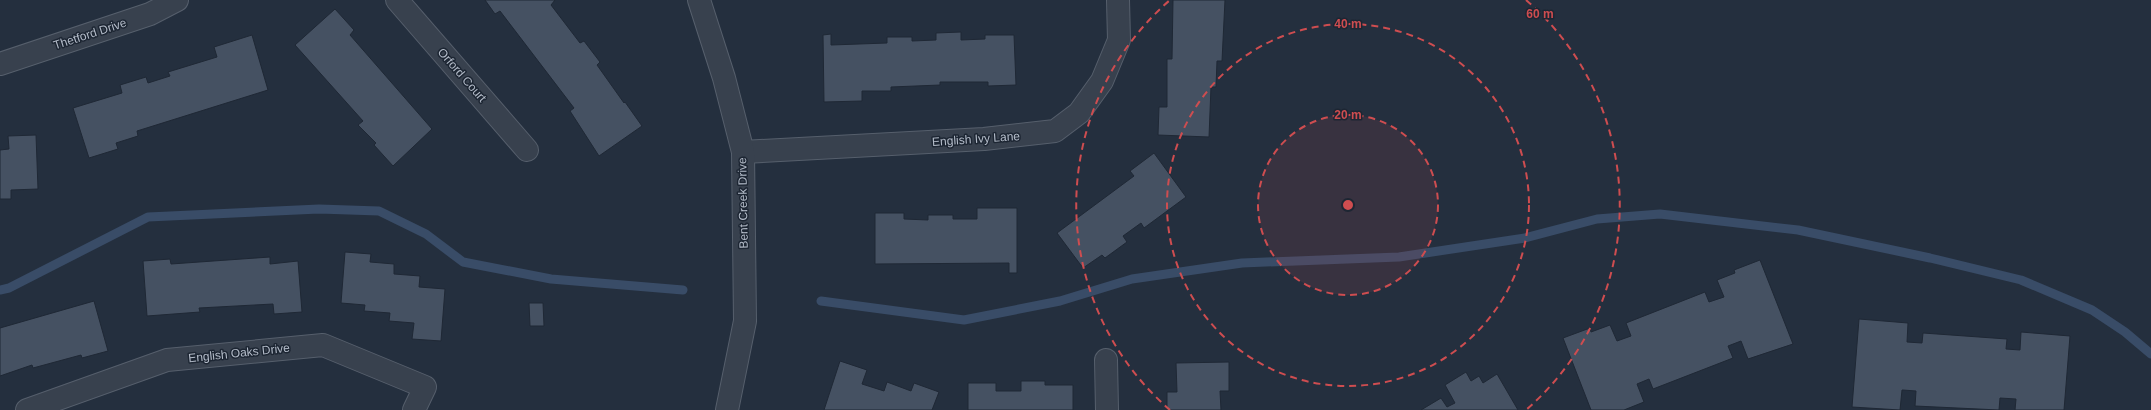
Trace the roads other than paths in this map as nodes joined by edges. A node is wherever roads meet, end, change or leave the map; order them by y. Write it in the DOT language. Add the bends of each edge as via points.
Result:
graph roads {
  1 [pos="177,0"];
  2 [pos="396,0"];
  3 [pos="699,0"];
  4 [pos="1118,0"];
  5 [pos="0,64"];
  6 [pos="527,150"];
  7 [pos="743,152"];
  8 [pos="1106,360"];
  9 [pos="27,410"];
  10 [pos="414,410"];
  11 [pos="727,410"];
  12 [pos="1106,410"];
  1 -- 5 [label="street, Thetford Drive" via="150,14"];
  2 -- 6 [label="street, Orford Court"];
  3 -- 7 [label="street, Bent Creek Drive" via="724,78"];
  4 -- 7 [label="street, English Ivy Lane" via="1118,40 1102,81 1079,113 1055,131 984,139"];
  7 -- 11 [label="street, Bent Creek Drive" via="745,321"];
  8 -- 12 [label="street"];
  9 -- 10 [label="street, English Oaks Drive" via="167,360 323,345 425,387"];
}
